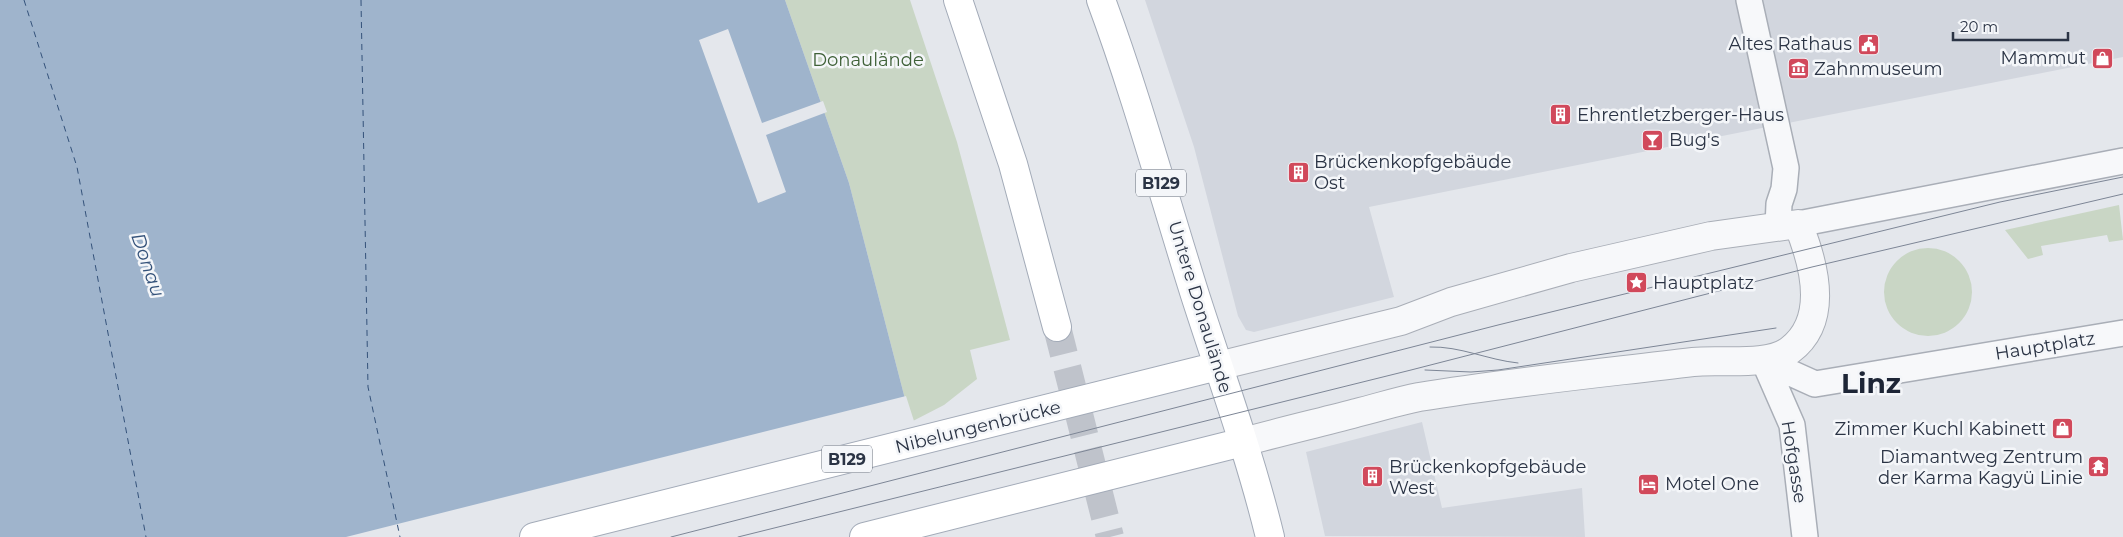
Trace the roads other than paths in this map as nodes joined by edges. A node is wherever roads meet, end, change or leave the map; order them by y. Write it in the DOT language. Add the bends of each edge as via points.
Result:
graph roads {
  1 [pos="958,0"];
  2 [pos="1101,0"];
  3 [pos="1749,0"];
  4 [pos="2123,161"];
  5 [pos="1788,226"];
  6 [pos="1057,327"];
  7 [pos="2123,332"];
  8 [pos="1764,361"];
  9 [pos="1218,366"];
  10 [pos="1243,442"];
  11 [pos="534,537"];
  12 [pos="864,537"];
  13 [pos="1270,537"];
  14 [pos="1805,537"];
  1 -- 6 [label="main road" via="1013,164"];
  2 -- 9 [label="main road, Untere Donaulände / B129" via="1125,64"];
  3 -- 5 [label="street" via="1786,168 1784,189 1778,204"];
  4 -- 5 [label="street"];
  5 -- 8 [label="street, Hauptplatz" via="1809,250 1816,290 1812,316 1802,337 1789,351"];
  5 -- 9 [label="street" via="1711,236 1572,268 1451,302 1400,321"];
  7 -- 8 [label="street, Hauptplatz" via="1815,384"];
  8 -- 10 [label="street, Hauptplatz" via="1714,360 1417,397"];
  8 -- 14 [label="street, Hofgasse" via="1792,425"];
  9 -- 10 [label="main road, Untere Donaulände / B129"];
  9 -- 11 [label="main road, Nibelungenbrücke / B129"];
  10 -- 12 [label="main road"];
  10 -- 13 [label="main road, B129"];
}
